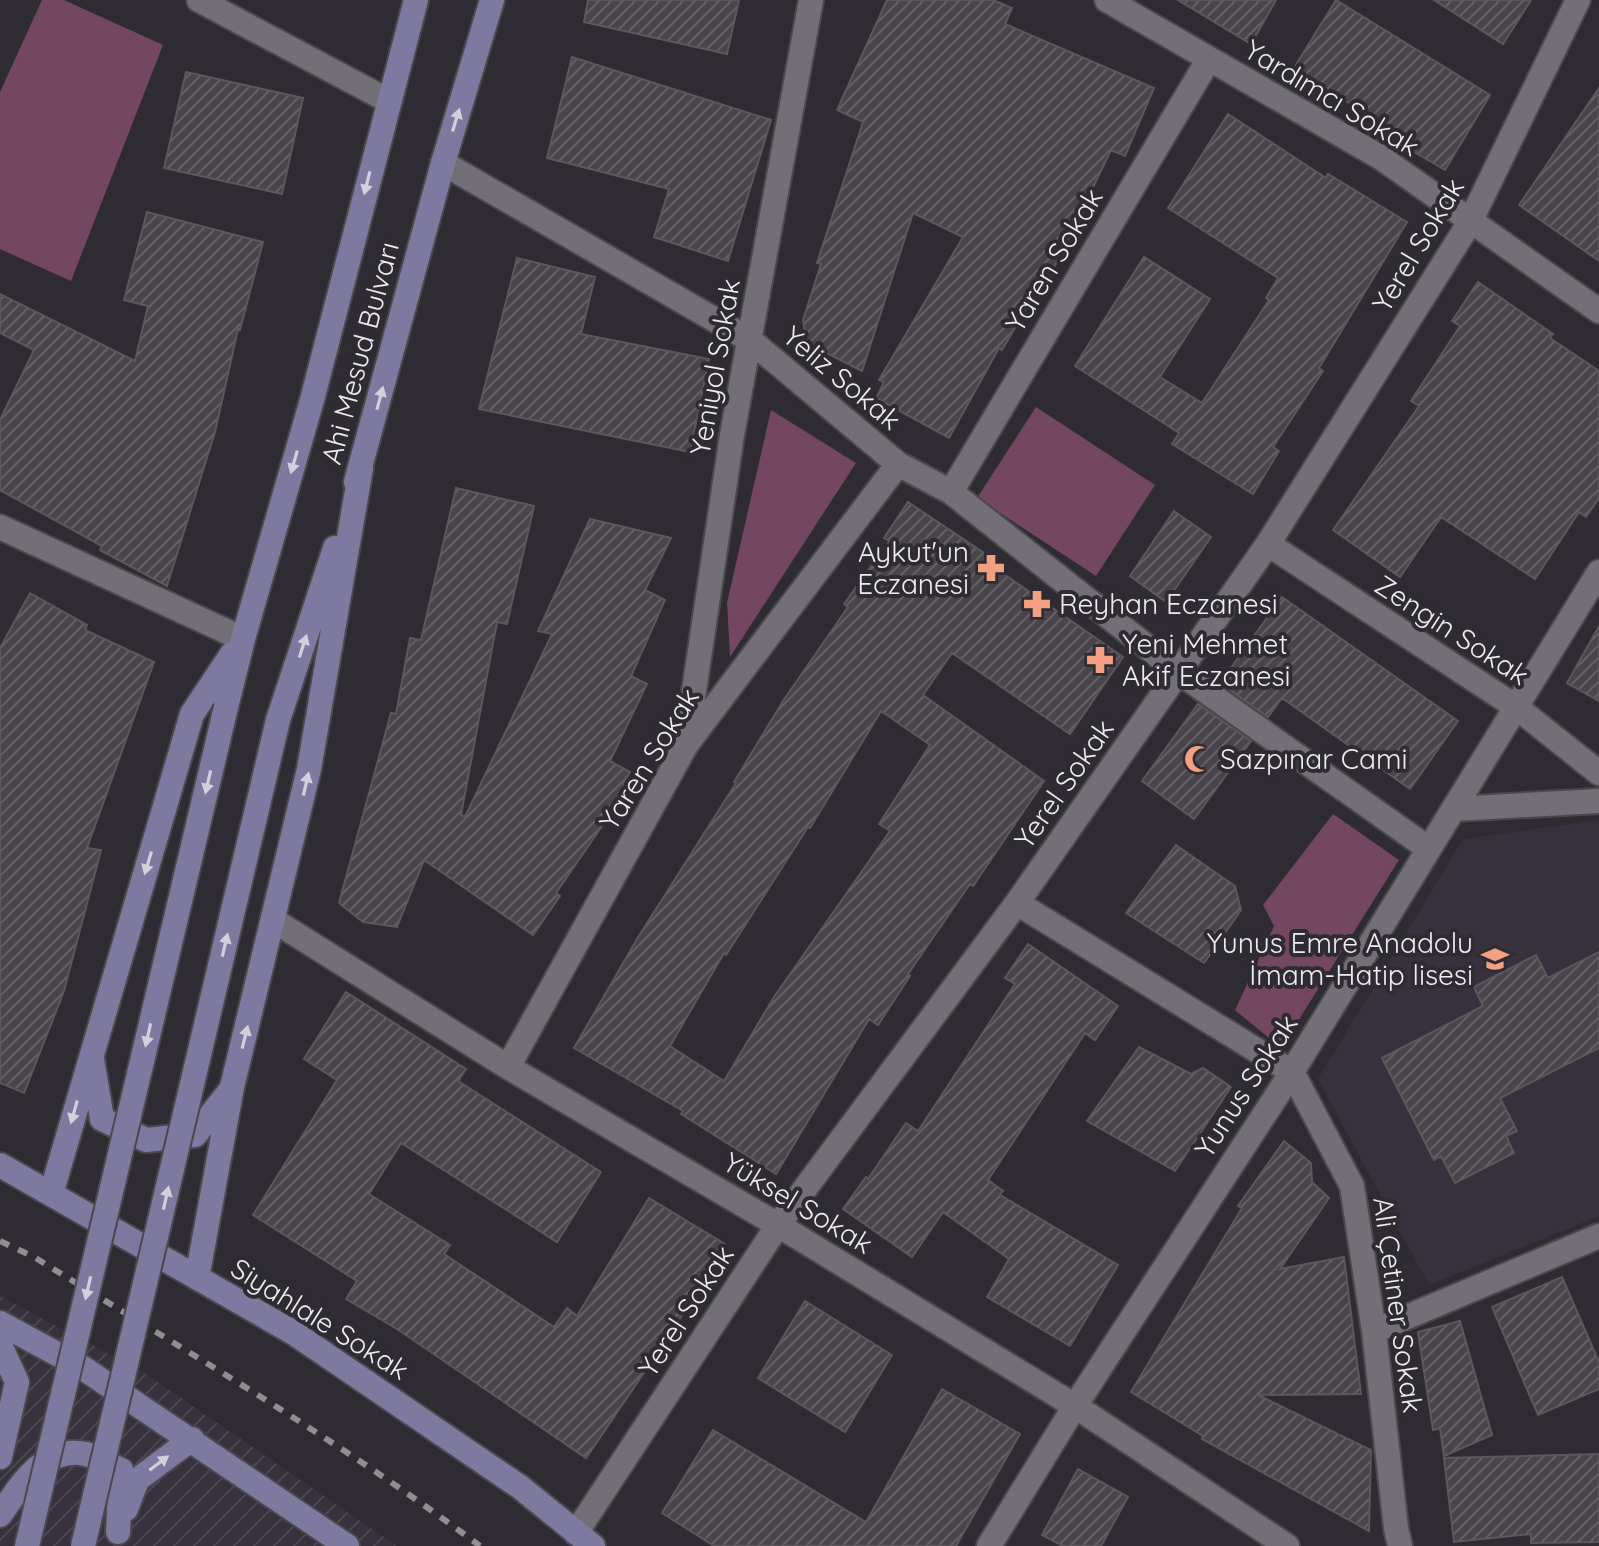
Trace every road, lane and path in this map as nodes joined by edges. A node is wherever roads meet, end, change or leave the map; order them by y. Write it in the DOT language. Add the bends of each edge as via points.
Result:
graph roads {
  1 [pos="199,0"];
  2 [pos="416,0"];
  3 [pos="492,0"];
  4 [pos="811,0"];
  5 [pos="1107,0"];
  6 [pos="1578,0"];
  7 [pos="1209,59"];
  8 [pos="389,101"];
  9 [pos="443,163"];
  10 [pos="1470,222"];
  11 [pos="1599,311"];
  12 [pos="750,340"];
  13 [pos="898,464"];
  14 [pos="361,468"];
  15 [pos="951,492"];
  16 [pos="3,537"];
  17 [pos="1268,544"];
  18 [pos="1599,572"];
  19 [pos="243,639"];
  20 [pos="1180,673"];
  21 [pos="1516,707"];
  22 [pos="686,745"];
  23 [pos="1599,773"];
  24 [pos="1599,801"];
  25 [pos="1454,809"];
  26 [pos="1429,849"];
  27 [pos="1017,903"];
  28 [pos="273,920"];
  29 [pos="91,1053"];
  30 [pos="508,1067"];
  31 [pos="1292,1072"];
  32 [pos="232,1087"];
  33 [pos="0,1165"];
  34 [pos="51,1194"];
  35 [pos="778,1225"];
  36 [pos="1599,1236"];
  37 [pos="197,1278"];
  38 [pos="0,1323"];
  39 [pos="1374,1331"];
  40 [pos="0,1345"];
  41 [pos="1075,1406"];
  42 [pos="192,1439"];
  43 [pos="0,1457"];
  44 [pos="0,1515"];
  45 [pos="116,1539"];
  46 [pos="584,1539"];
  47 [pos="27,1546"];
  48 [pos="83,1546"];
  49 [pos="347,1546"];
  50 [pos="989,1546"];
  51 [pos="1287,1546"];
  52 [pos="1400,1546"];
  1 -- 8 [label="street"];
  2 -- 8 [label="main road, Ahi Mesud Bulvarı"];
  9 -- 3 [label="main road, Ahi Mesud Bulvarı, one-way"];
  4 -- 12 [label="street, Yeniyol Sokak"];
  5 -- 7 [label="street, Yardımcı Sokak"];
  6 -- 10 [label="street, Yerel Sokak"];
  7 -- 10 [label="street, Yardımcı Sokak" via="1380,157"];
  7 -- 15 [label="street, Yaren Sokak"];
  8 -- 19 [label="main road, Ahi Mesud Bulvarı, one-way"];
  9 -- 12 [label="street, Yeliz Sokak"];
  14 -- 9 [label="main road, Ahi Mesud Bulvarı, one-way"];
  10 -- 11 [label="street, Yardımcı Sokak"];
  10 -- 17 [label="street, Yerel Sokak"];
  12 -- 13 [label="street, Yeliz Sokak"];
  12 -- 22 [label="street, Yeniyol Sokak"];
  13 -- 15 [label="street, Yeliz Sokak"];
  13 -- 22 [label="street, Yaren Sokak"];
  28 -- 14 [label="main road, one-way" via="309,769"];
  48 -- 14 [label="main road, Ahi Mesud Bulvarı, one-way, bridge" via="278,720"];
  15 -- 20 [label="street, Yeliz Sokak"];
  16 -- 19 [label="street"];
  17 -- 20 [label="street, Yerel Sokak"];
  17 -- 21 [label="street, Zengin Sokak"];
  18 -- 21 [label="street, Yunus Sokak"];
  19 -- 29 [label="main road, one-way" via="192,714"];
  19 -- 47 [label="main road, Ahi Mesud Bulvarı, one-way, bridge"];
  20 -- 26 [label="street, Yeliz Sokak"];
  20 -- 27 [label="street, Yerel Sokak"];
  21 -- 23 [label="street, Zengin Sokak"];
  21 -- 25 [label="street, Yunus Sokak"];
  22 -- 30 [label="street, Yaren Sokak"];
  24 -- 25 [label="street"];
  25 -- 26 [label="street, Yunus Sokak"];
  26 -- 31 [label="street, Yunus Sokak"];
  27 -- 31 [label="street"];
  27 -- 35 [label="street, Yerel Sokak"];
  28 -- 30 [label="street, Yüksel Sokak"];
  32 -- 28 [label="main road, one-way"];
  29 -- 32 [label="main road" via="102,1119 146,1140 195,1135"];
  29 -- 34 [label="main road, one-way"];
  30 -- 35 [label="street, Yüksel Sokak"];
  31 -- 39 [label="street, Ali Çetiner Sokak" via="1352,1186"];
  31 -- 41 [label="street, Yunus Sokak"];
  32 -- 37 [label="main road"];
  33 -- 34 [label="main road, Siyahlale Sokak"];
  34 -- 37 [label="main road, Siyahlale Sokak"];
  35 -- 41 [label="street, Yüksel Sokak"];
  35 -- 46 [label="street, Yerel Sokak"];
  36 -- 39 [label="street"];
  37 -- 46 [label="main road, Siyahlale Sokak" via="294,1333 520,1487"];
  38 -- 42 [label="main road" via="83,1368"];
  39 -- 52 [label="street, Ali Çetiner Sokak"];
  40 -- 43 [label="main road" via="17,1382"];
  41 -- 50 [label="street, Yunus Sokak"];
  41 -- 51 [label="street, Yüksel Sokak"];
  45 -- 42 [label="main road, one-way" via="137,1480"];
  42 -- 49 [label="main road"];
  44 -- 45 [label="main road" via="32,1470 69,1452 89,1454 121,1470"];
}
